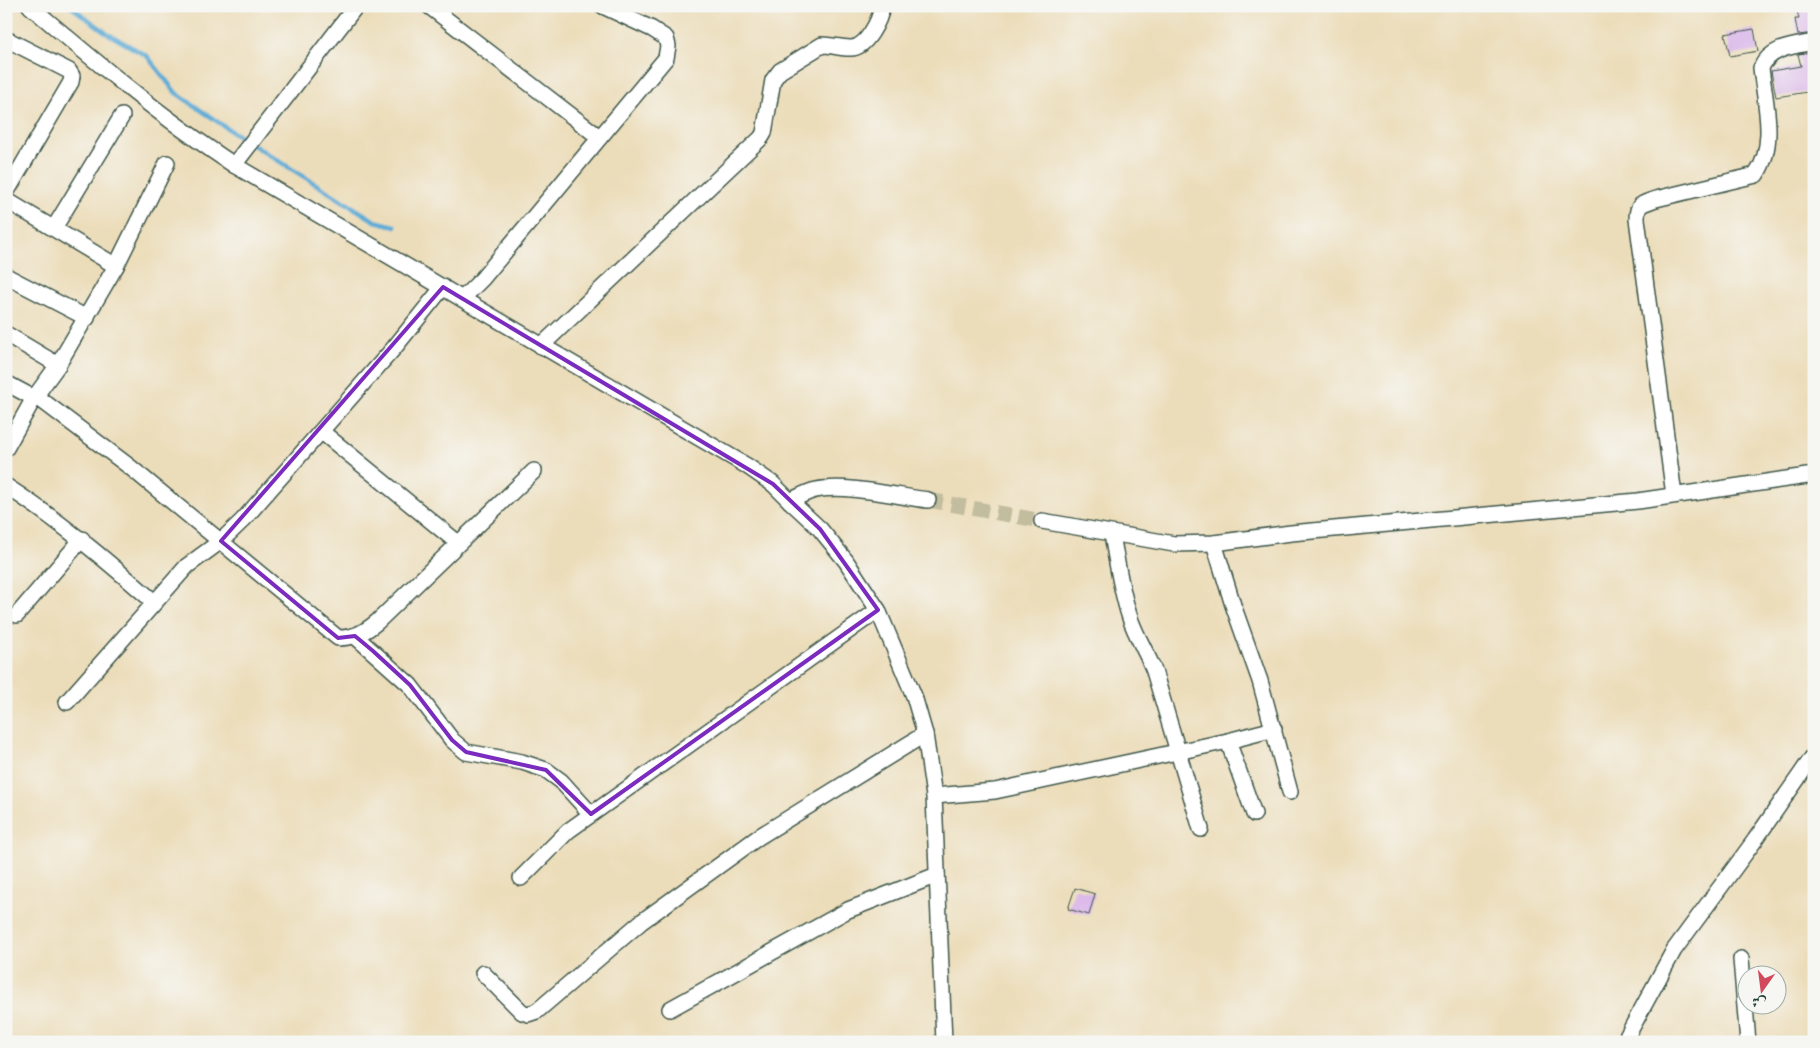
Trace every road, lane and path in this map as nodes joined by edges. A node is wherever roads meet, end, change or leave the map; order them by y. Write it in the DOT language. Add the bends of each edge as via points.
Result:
graph roads {
  1 [pos="30,6"];
  2 [pos="356,6"];
  3 [pos="429,6"];
  4 [pos="604,6"];
  5 [pos="882,6"];
  6 [pos="6,39"];
  7 [pos="1814,42"];
  8 [pos="122,116"];
  9 [pos="600,137"];
  10 [pos="167,163"];
  11 [pos="234,165"];
  12 [pos="6,193"];
  13 [pos="6,200"];
  14 [pos="54,228"];
  15 [pos="116,266"];
  16 [pos="6,276"];
  17 [pos="443,287"];
  18 [pos="462,299"];
  19 [pos="87,318"];
  20 [pos="6,334"];
  21 [pos="541,346"];
  22 [pos="58,366"];
  23 [pos="6,383"];
  24 [pos="35,397"];
  25 [pos="322,432"];
  26 [pos="6,448"];
  27 [pos="534,471"];
  28 [pos="1814,475"];
  29 [pos="6,486"];
  30 [pos="1674,494"];
  31 [pos="928,500"];
  32 [pos="790,501"];
  33 [pos="1042,521"];
  34 [pos="1112,534"];
  35 [pos="82,539"];
  36 [pos="221,541"];
  37 [pos="1214,542"];
  38 [pos="458,543"];
  39 [pos="154,602"];
  40 [pos="878,610"];
  41 [pos="17,615"];
  42 [pos="355,636"];
  43 [pos="67,702"];
  44 [pos="1274,729"];
  45 [pos="925,734"];
  46 [pos="1228,741"];
  47 [pos="1178,752"];
  48 [pos="1814,755"];
  49 [pos="1290,792"];
  50 [pos="934,796"];
  51 [pos="592,814"];
  52 [pos="1254,814"];
  53 [pos="1201,828"];
  54 [pos="937,875"];
  55 [pos="521,878"];
  56 [pos="1741,959"];
  57 [pos="483,973"];
  58 [pos="670,1009"];
  59 [pos="944,1042"];
  60 [pos="1624,1042"];
  61 [pos="1748,1042"];
  1 -- 11 [label="street" via="161,114"];
  2 -- 11 [label="street"];
  3 -- 9 [label="street"];
  4 -- 9 [label="street" via="652,29 666,38 668,46 666,58"];
  5 -- 21 [label="street" via="876,25 860,45 852,49 822,45 780,71 773,80 761,138"];
  6 -- 12 [label="street" via="69,71 72,76"];
  7 -- 30 [label="street" via="1780,50 1765,59 1761,68 1768,131 1762,166 1756,175 1656,199 1641,204 1637,209"];
  8 -- 14 [label="street"];
  9 -- 18 [label="street"];
  10 -- 15 [label="street"];
  11 -- 17 [label="street"];
  13 -- 14 [label="street"];
  14 -- 15 [label="street"];
  15 -- 19 [label="street"];
  16 -- 19 [label="street"];
  17 -- 18 [label="street"];
  17 -- 25 [label="street"];
  18 -- 21 [label="street"];
  19 -- 22 [label="street"];
  20 -- 22 [label="street"];
  21 -- 32 [label="street" via="747,466"];
  22 -- 24 [label="street"];
  23 -- 24 [label="street"];
  24 -- 26 [label="street"];
  24 -- 36 [label="street" via="130,467"];
  25 -- 36 [label="street"];
  25 -- 38 [label="street"];
  27 -- 38 [label="street"];
  28 -- 30 [label="street"];
  29 -- 35 [label="street"];
  30 -- 37 [label="street" via="1638,501"];
  31 -- 32 [label="street" via="850,490 817,490"];
  32 -- 40 [label="street" via="820,529 846,561"];
  33 -- 34 [label="street"];
  34 -- 37 [label="street" via="1174,544"];
  34 -- 47 [label="street" via="1124,601 1151,663"];
  35 -- 39 [label="street"];
  35 -- 41 [label="street"];
  36 -- 39 [label="street" via="187,566"];
  36 -- 42 [label="street" via="338,638"];
  37 -- 44 [label="street"];
  38 -- 42 [label="street" via="377,622"];
  39 -- 43 [label="street"];
  40 -- 45 [label="street" via="914,696"];
  40 -- 51 [label="street"];
  42 -- 51 [label="street" via="410,685 452,740 466,752 522,762 546,770"];
  44 -- 46 [label="street"];
  44 -- 49 [label="street"];
  45 -- 50 [label="street"];
  45 -- 57 [label="street" via="760,836 641,922 538,1011 522,1012"];
  46 -- 47 [label="street"];
  46 -- 52 [label="street"];
  47 -- 50 [label="street" via="995,791"];
  47 -- 53 [label="street"];
  48 -- 60 [label="street" via="1674,950"];
  50 -- 54 [label="street"];
  51 -- 55 [label="street" via="568,832"];
  54 -- 58 [label="street" via="848,910"];
  54 -- 59 [label="street"];
  56 -- 61 [label="street"];
}
